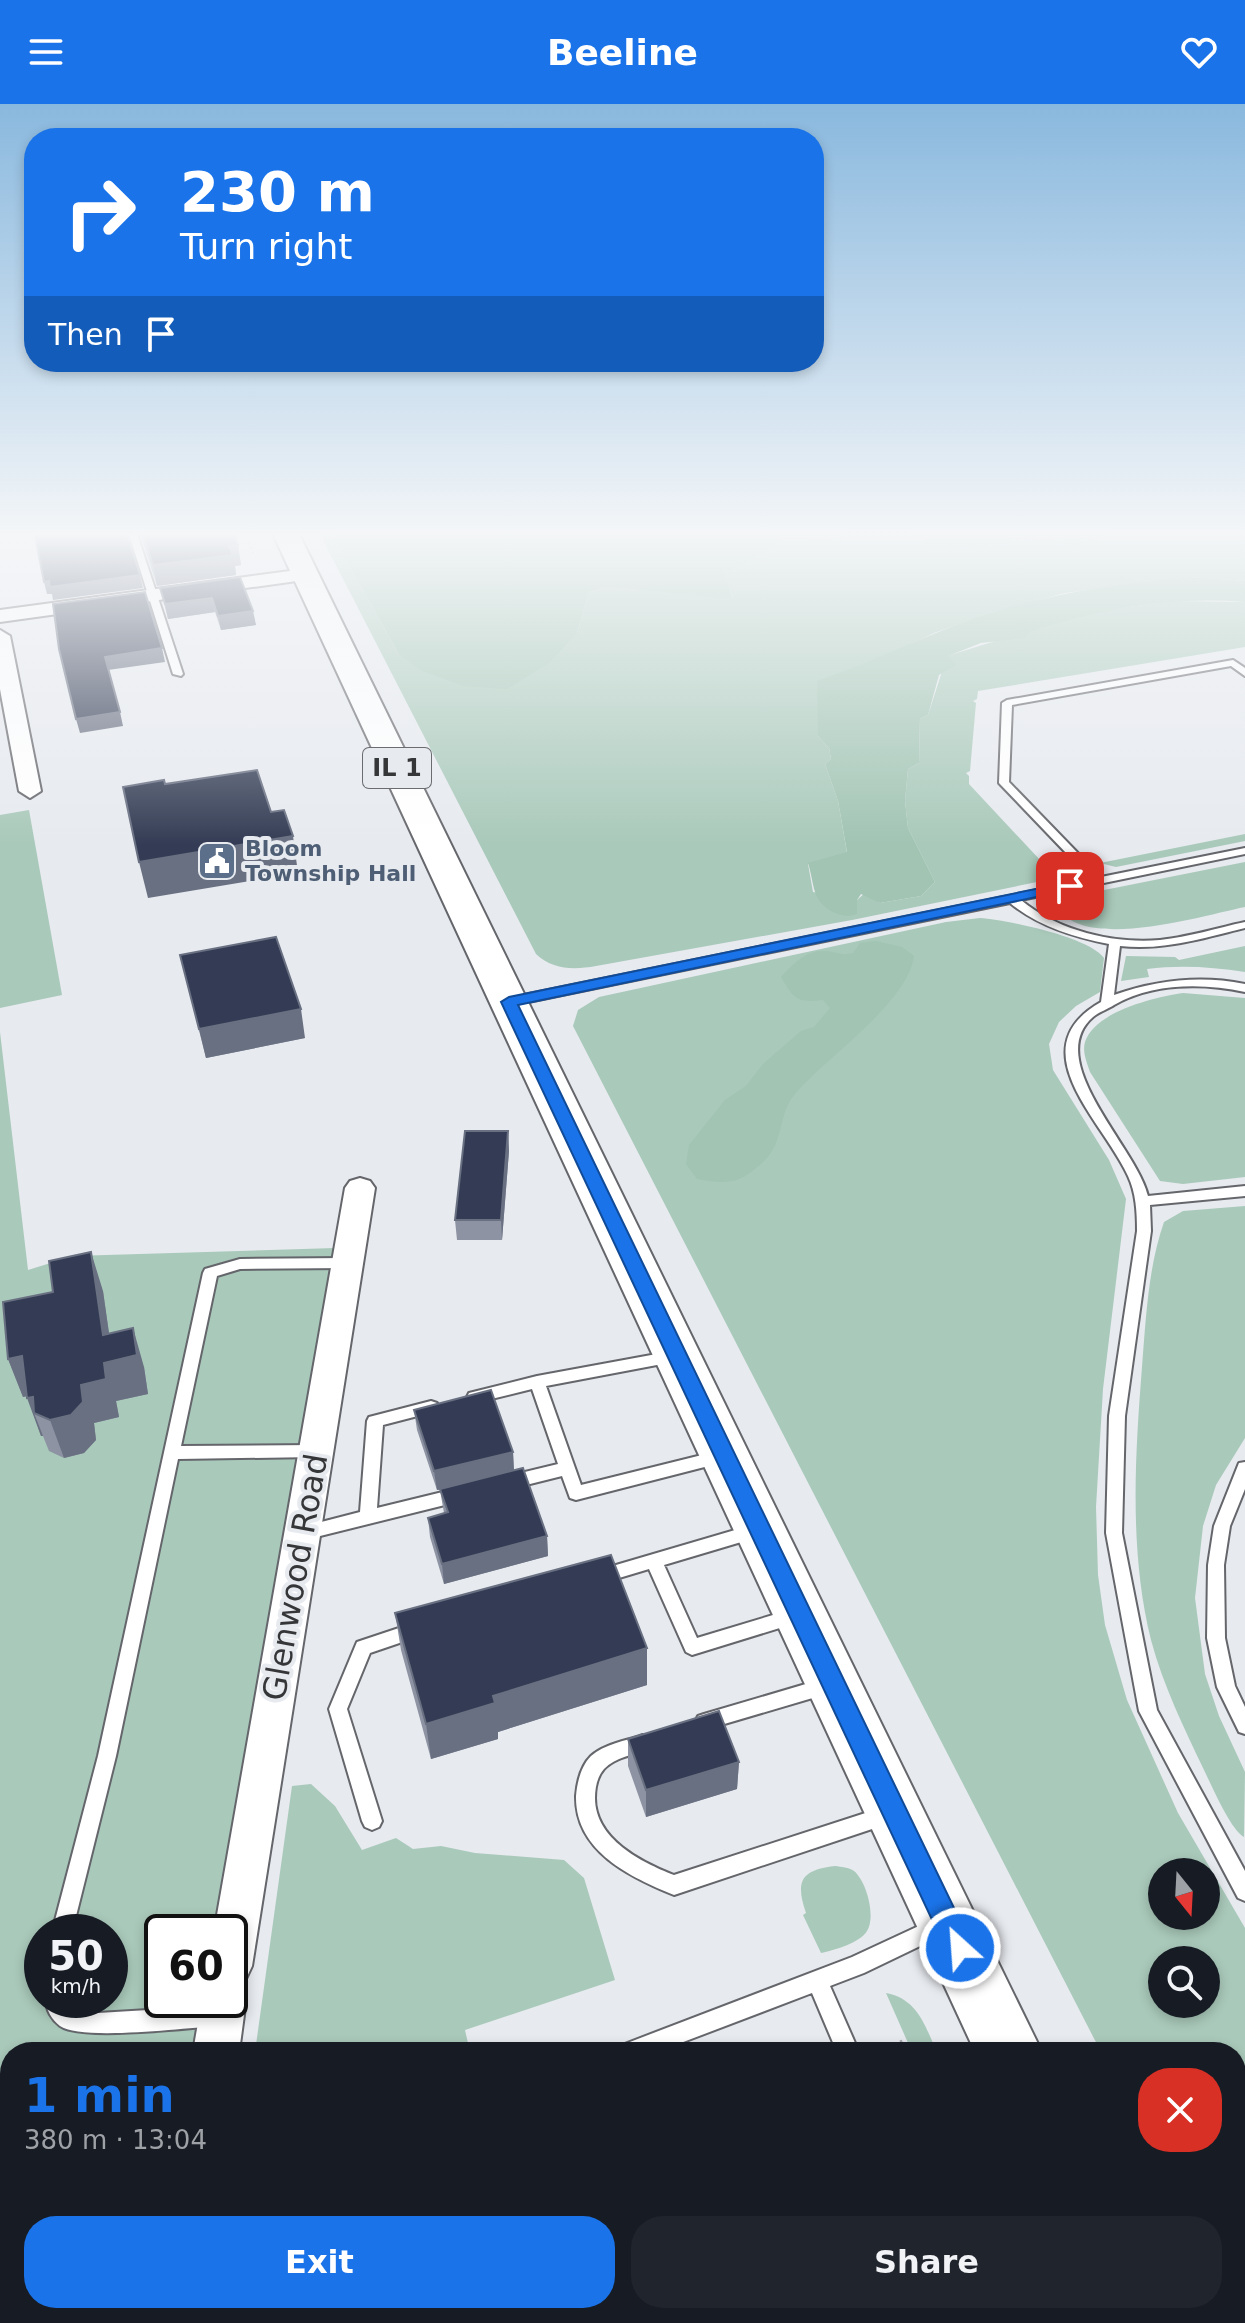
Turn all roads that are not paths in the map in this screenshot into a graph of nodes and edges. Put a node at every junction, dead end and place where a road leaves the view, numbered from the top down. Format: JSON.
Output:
{"nodes":[{"id":1,"x":0,"y":638,"type":"edge"},
{"id":2,"x":166,"y":638,"type":"edge"},
{"id":3,"x":335,"y":638,"type":"edge"},
{"id":4,"x":1245,"y":673,"type":"edge"},
{"id":5,"x":178,"y":674,"type":"dead end"},
{"id":6,"x":30,"y":791,"type":"dead end"},
{"id":7,"x":1245,"y":851,"type":"edge"},
{"id":8,"x":1099,"y":881,"type":"junction"},
{"id":9,"x":1011,"y":898,"type":"junction"},
{"id":10,"x":1245,"y":925,"type":"edge"},
{"id":11,"x":1115,"y":941,"type":"junction"},
{"id":12,"x":1245,"y":988,"type":"edge"},
{"id":13,"x":509,"y":1002,"type":"junction"},
{"id":14,"x":1107,"y":1002,"type":"junction"},
{"id":15,"x":360,"y":1188,"type":"dead end"},
{"id":16,"x":1245,"y":1191,"type":"edge"},
{"id":17,"x":1144,"y":1201,"type":"junction"},
{"id":18,"x":347,"y":1263,"type":"junction"},
{"id":19,"x":677,"y":1356,"type":"junction"},
{"id":20,"x":537,"y":1382,"type":"junction"},
{"id":21,"x":316,"y":1451,"type":"junction"},
{"id":22,"x":172,"y":1453,"type":"junction"},
{"id":23,"x":725,"y":1455,"type":"junction"},
{"id":24,"x":568,"y":1468,"type":"junction"},
{"id":25,"x":1245,"y":1468,"type":"edge"},
{"id":26,"x":368,"y":1516,"type":"junction"},
{"id":27,"x":760,"y":1530,"type":"junction"},
{"id":28,"x":302,"y":1533,"type":"junction"},
{"id":29,"x":654,"y":1561,"type":"junction"},
{"id":30,"x":578,"y":1583,"type":"edge"},
{"id":31,"x":801,"y":1615,"type":"junction"},
{"id":32,"x":424,"y":1628,"type":"edge"},
{"id":33,"x":834,"y":1684,"type":"junction"},
{"id":34,"x":1245,"y":1726,"type":"edge"},
{"id":35,"x":683,"y":1727,"type":"edge"},
{"id":36,"x":656,"y":1738,"type":"edge"},
{"id":37,"x":895,"y":1812,"type":"junction"},
{"id":38,"x":372,"y":1821,"type":"dead end"},
{"id":39,"x":1245,"y":1891,"type":"edge"},
{"id":40,"x":67,"y":1914,"type":"edge"},
{"id":41,"x":239,"y":1914,"type":"edge"},
{"id":42,"x":947,"y":1923,"type":"junction"},
{"id":43,"x":817,"y":1981,"type":"junction"},
{"id":44,"x":67,"y":2018,"type":"edge"},
{"id":45,"x":221,"y":2023,"type":"edge"},
{"id":46,"x":655,"y":2042,"type":"edge"},
{"id":47,"x":844,"y":2042,"type":"edge"},
{"id":48,"x":1004,"y":2042,"type":"edge"}],
"edges":[{"from":1,"to":6,"type":"street"},
{"from":2,"to":5,"type":"lane"},
{"from":3,"to":13,"type":"main road","number":"IL 1"},
{"from":4,"to":8,"type":"lane"},
{"from":7,"to":8,"type":"lane"},
{"from":8,"to":9,"type":"lane"},
{"from":9,"to":11,"type":"lane"},
{"from":9,"to":13,"type":"lane"},
{"from":10,"to":11,"type":"lane"},
{"from":11,"to":14,"type":"lane"},
{"from":12,"to":14,"type":"lane"},
{"from":13,"to":19,"type":"main road","number":"IL 1"},
{"from":14,"to":17,"type":"lane"},
{"from":15,"to":18,"type":"street","name":"Glenwood Road"},
{"from":16,"to":17,"type":"lane"},
{"from":17,"to":39,"type":"lane"},
{"from":18,"to":21,"type":"street","name":"Glenwood Road"},
{"from":18,"to":22,"type":"lane"},
{"from":19,"to":20,"type":"lane"},
{"from":19,"to":23,"type":"main road","number":"IL 1"},
{"from":20,"to":24,"type":"lane"},
{"from":20,"to":26,"type":"lane"},
{"from":21,"to":22,"type":"lane"},
{"from":21,"to":28,"type":"street","name":"Glenwood Road"},
{"from":22,"to":40,"type":"lane"},
{"from":23,"to":24,"type":"lane"},
{"from":23,"to":27,"type":"main road","number":"IL 1"},
{"from":24,"to":26,"type":"lane"},
{"from":25,"to":34,"type":"lane"},
{"from":26,"to":28,"type":"lane"},
{"from":27,"to":29,"type":"lane"},
{"from":27,"to":31,"type":"main road","number":"IL 1"},
{"from":28,"to":41,"type":"street","name":"Glenwood Road"},
{"from":29,"to":30,"type":"lane"},
{"from":29,"to":31,"type":"lane"},
{"from":31,"to":33,"type":"main road","number":"IL 1"},
{"from":32,"to":38,"type":"lane"},
{"from":33,"to":35,"type":"lane"},
{"from":33,"to":37,"type":"main road","number":"IL 1"},
{"from":36,"to":37,"type":"lane"},
{"from":37,"to":42,"type":"main road","number":"IL 1"},
{"from":42,"to":43,"type":"lane"},
{"from":42,"to":48,"type":"main road","number":"IL 1"},
{"from":43,"to":46,"type":"lane"},
{"from":43,"to":47,"type":"lane"},
{"from":44,"to":45,"type":"lane"}]}
